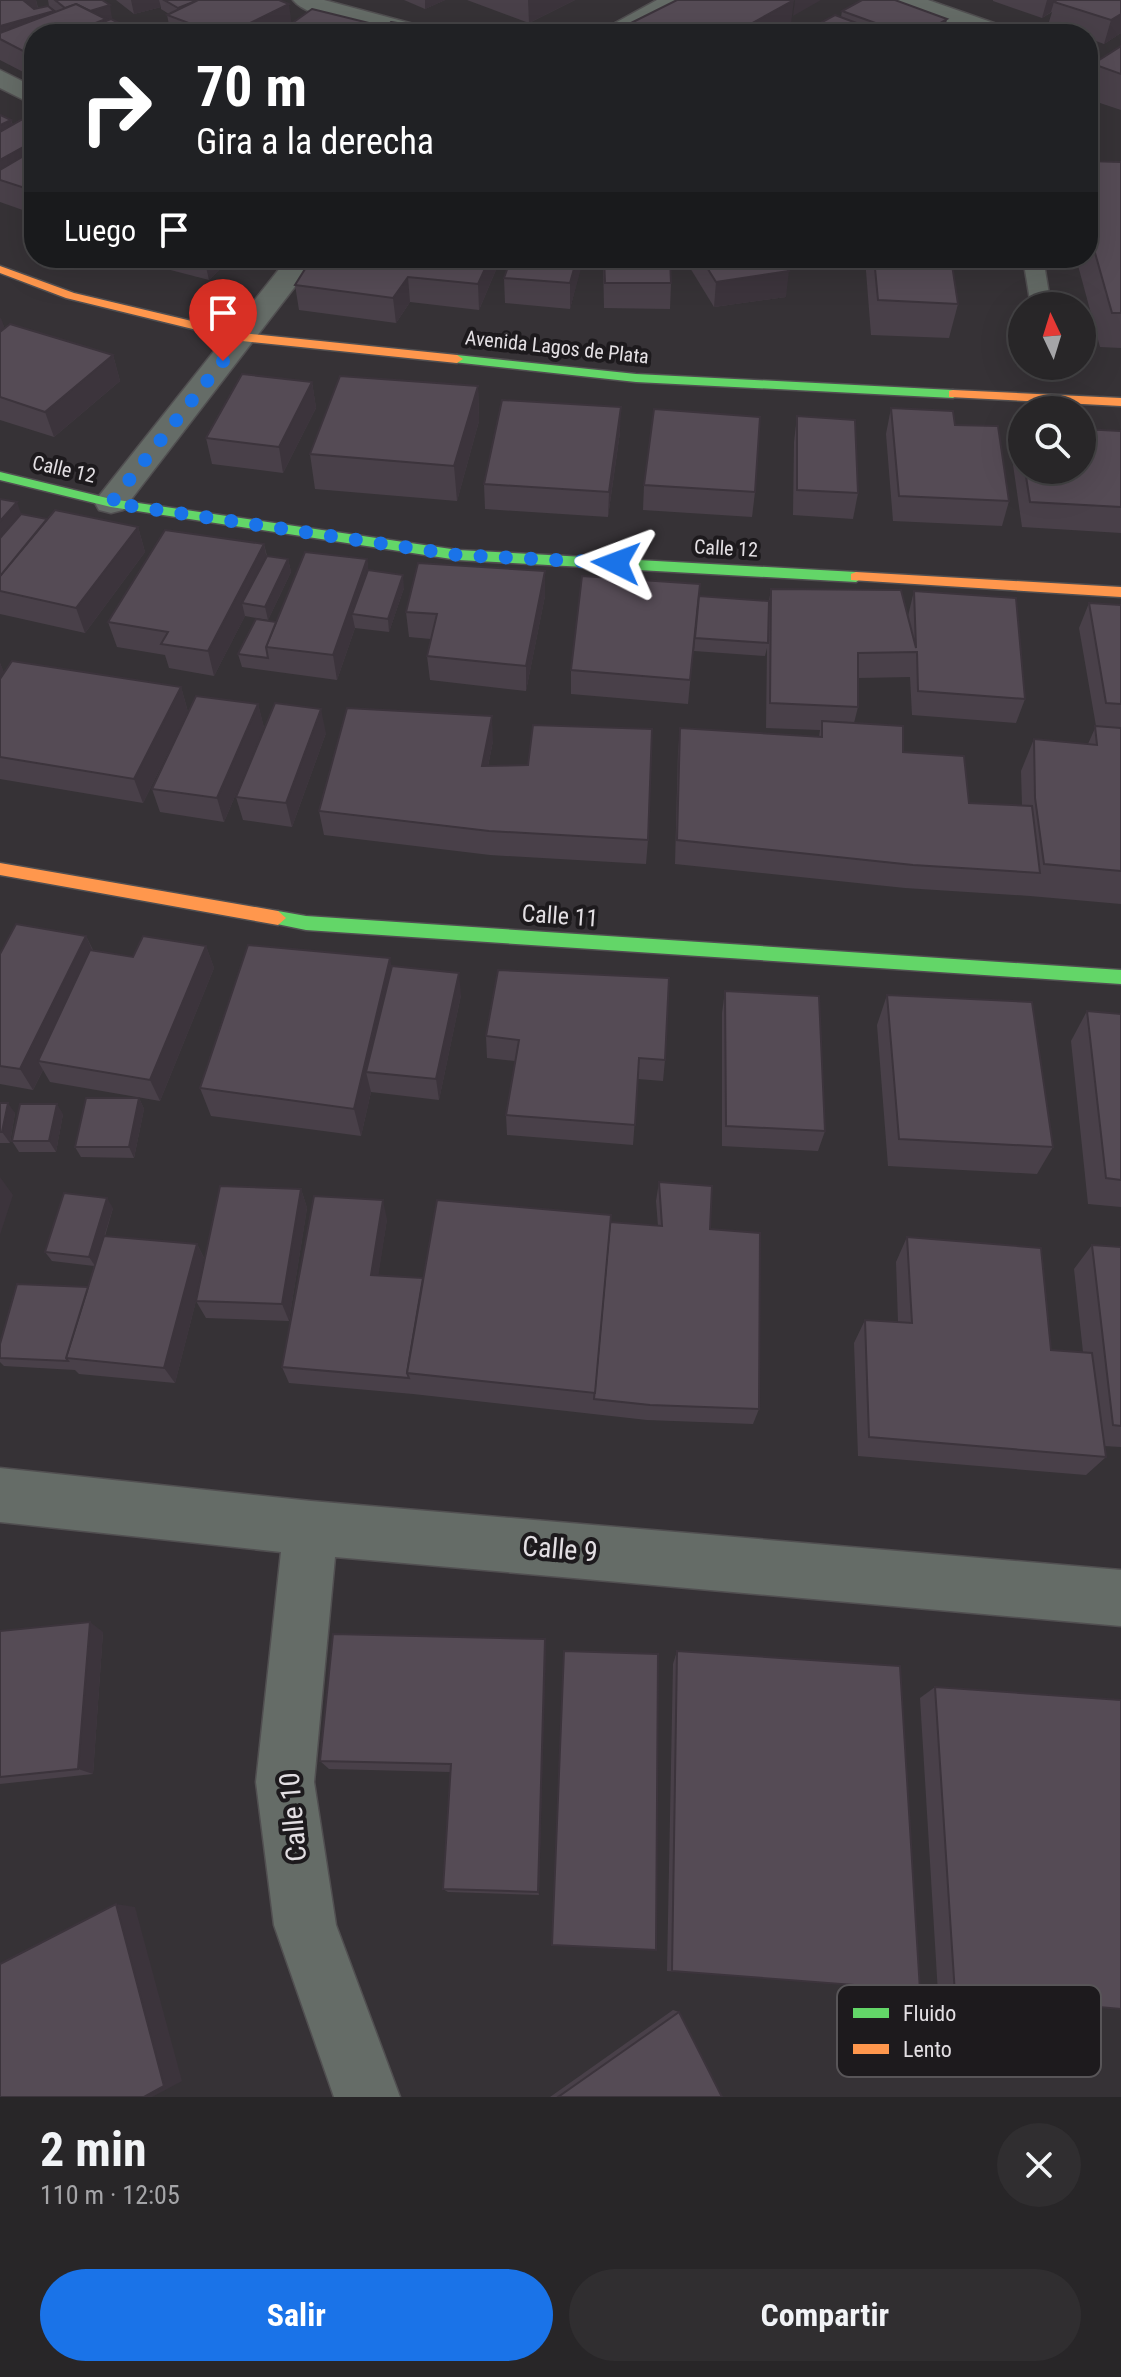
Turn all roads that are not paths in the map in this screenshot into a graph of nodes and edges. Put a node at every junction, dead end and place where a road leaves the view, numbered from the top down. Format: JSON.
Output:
{"nodes":[{"id":1,"x":304,"y":0,"type":"edge"},
{"id":2,"x":675,"y":0,"type":"edge"},
{"id":3,"x":906,"y":0,"type":"edge"},
{"id":4,"x":384,"y":24,"type":"edge"},
{"id":5,"x":627,"y":24,"type":"edge"},
{"id":6,"x":974,"y":24,"type":"edge"},
{"id":7,"x":0,"y":77,"type":"edge"},
{"id":8,"x":24,"y":92,"type":"edge"},
{"id":9,"x":295,"y":268,"type":"edge"},
{"id":10,"x":1035,"y":268,"type":"edge"},
{"id":11,"x":0,"y":269,"type":"edge"},
{"id":12,"x":1039,"y":292,"type":"edge"},
{"id":13,"x":242,"y":337,"type":"junction"},
{"id":14,"x":1121,"y":402,"type":"edge"},
{"id":15,"x":0,"y":476,"type":"edge"},
{"id":16,"x":111,"y":503,"type":"junction"},
{"id":17,"x":1121,"y":592,"type":"edge"},
{"id":18,"x":0,"y":869,"type":"edge"},
{"id":19,"x":1121,"y":977,"type":"edge"},
{"id":20,"x":0,"y":1495,"type":"edge"},
{"id":21,"x":311,"y":1528,"type":"junction"},
{"id":22,"x":1121,"y":1598,"type":"edge"},
{"id":23,"x":367,"y":2097,"type":"edge"}],
"edges":[{"from":1,"to":4,"type":"street"},
{"from":2,"to":5,"type":"street"},
{"from":3,"to":6,"type":"street"},
{"from":7,"to":8,"type":"street"},
{"from":9,"to":13,"type":"street"},
{"from":10,"to":12,"type":"lane"},
{"from":11,"to":13,"type":"street","name":"Avenida Lagos de Plata"},
{"from":13,"to":14,"type":"street","name":"Avenida Lagos de Plata"},
{"from":13,"to":16,"type":"street"},
{"from":15,"to":16,"type":"street","name":"Calle 12"},
{"from":16,"to":17,"type":"street","name":"Calle 12"},
{"from":18,"to":19,"type":"street","name":"Calle 11"},
{"from":20,"to":21,"type":"street","name":"Calle 9"},
{"from":21,"to":22,"type":"street","name":"Calle 9"},
{"from":21,"to":23,"type":"street","name":"Calle 10"}]}
